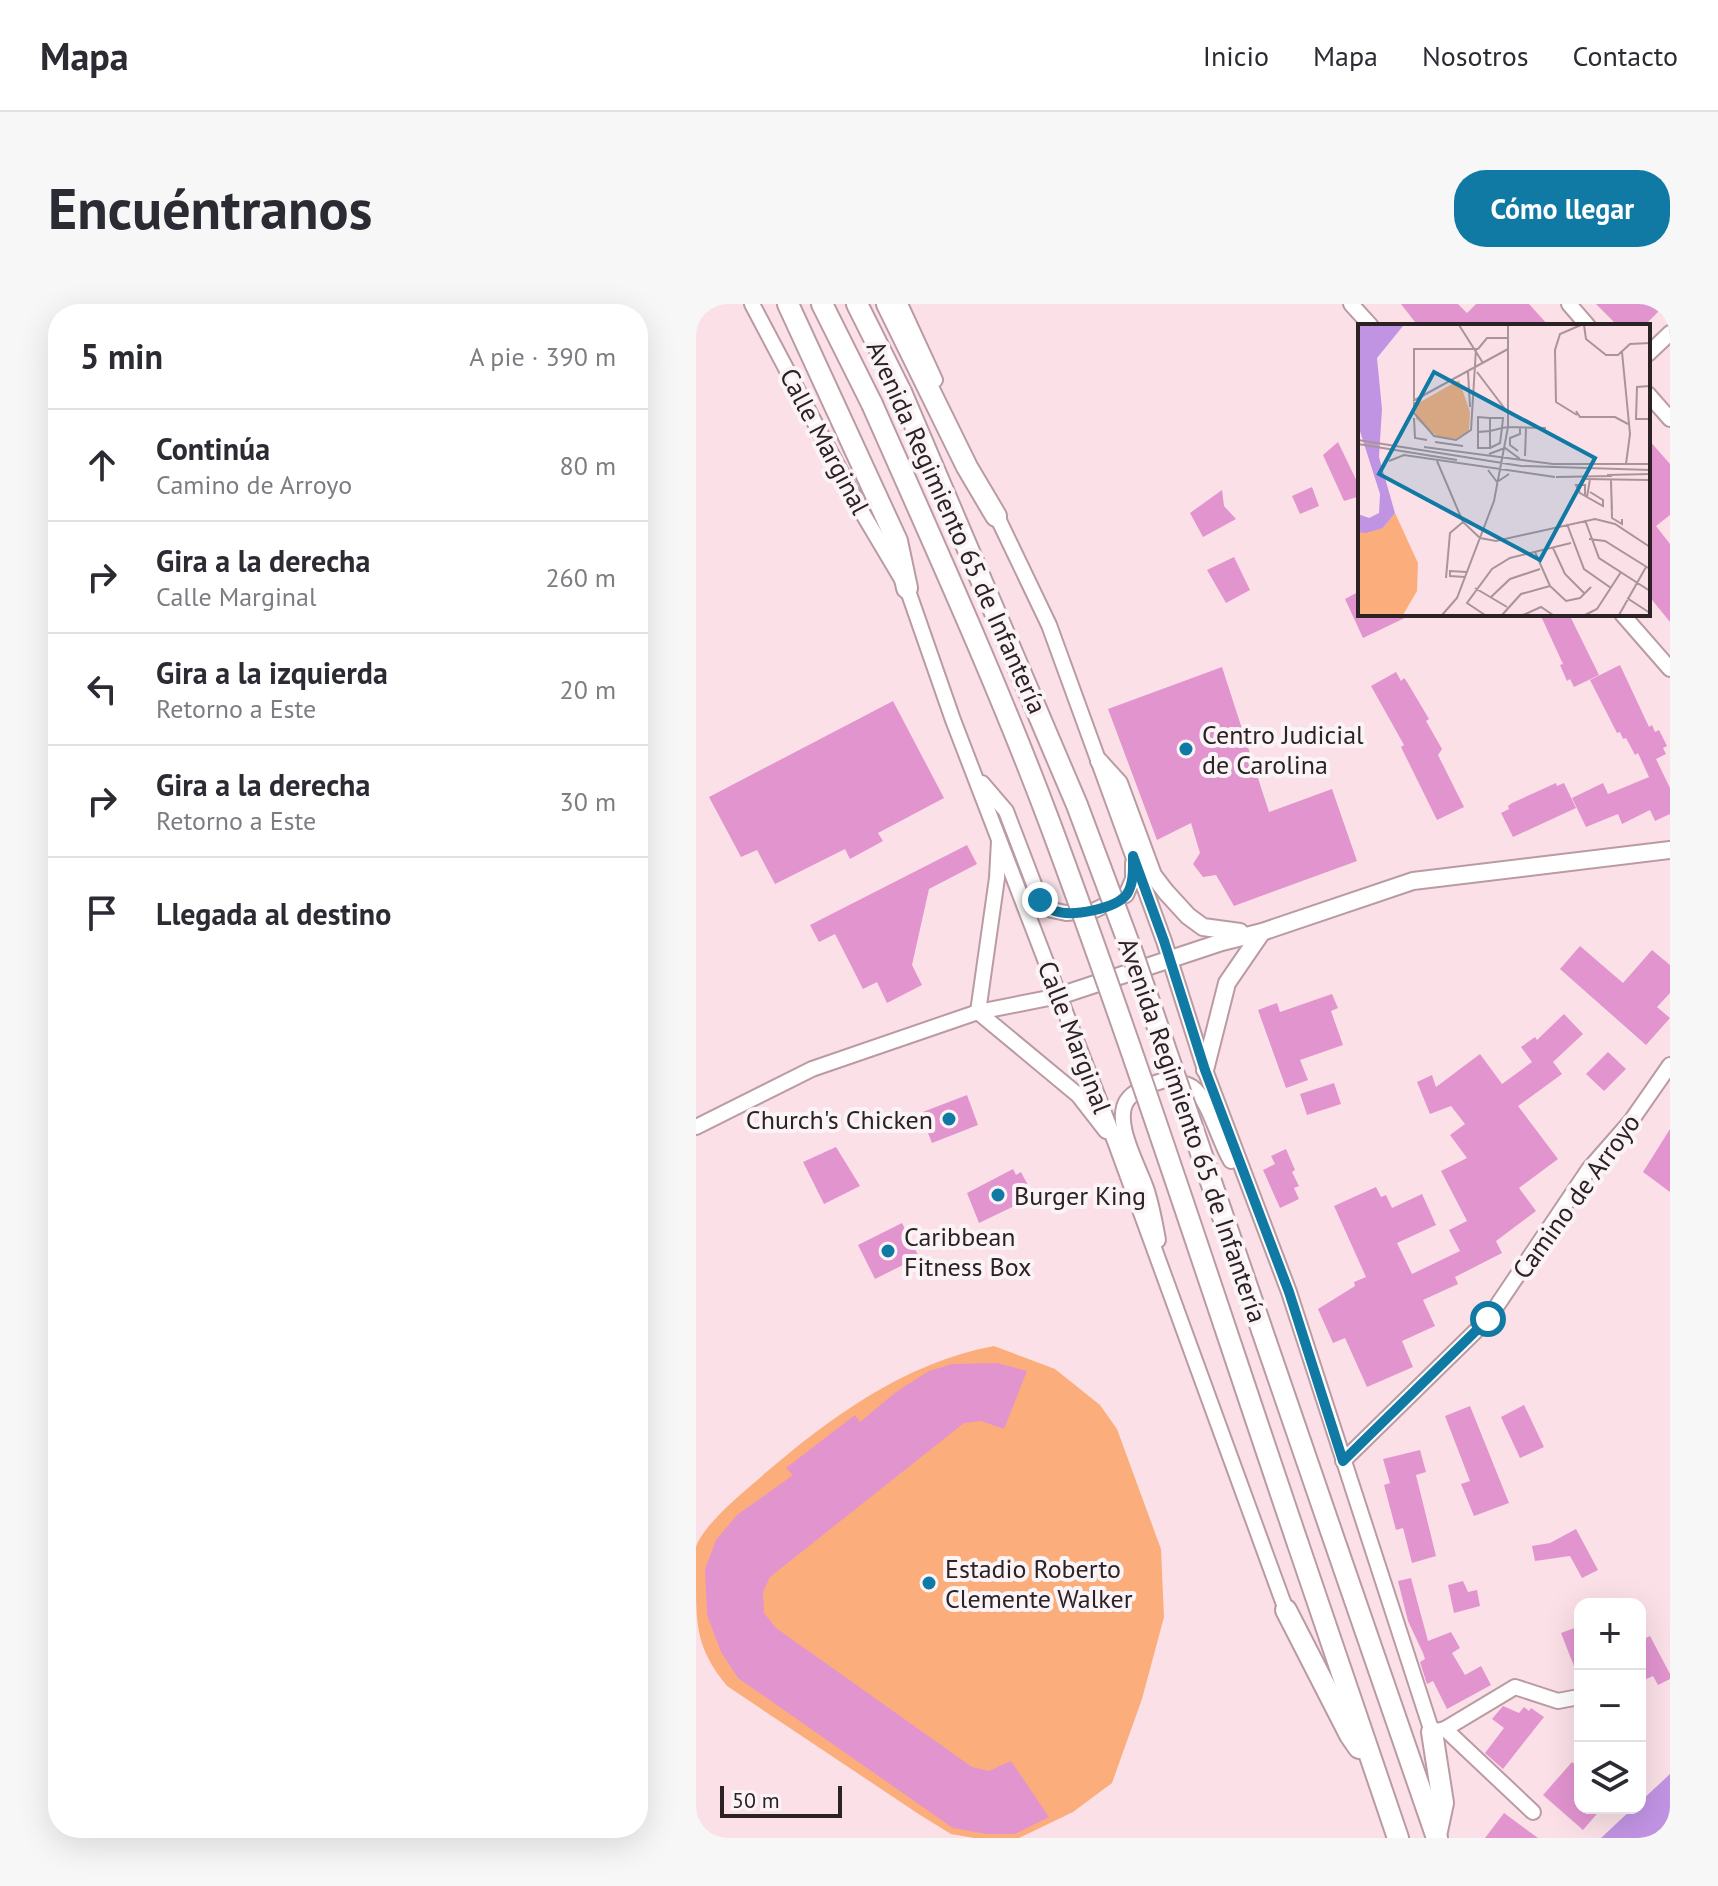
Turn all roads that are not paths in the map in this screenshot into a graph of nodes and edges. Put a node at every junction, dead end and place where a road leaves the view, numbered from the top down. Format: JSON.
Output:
{"nodes":[{"id":1,"x":752,"y":304,"type":"edge"},
{"id":2,"x":788,"y":304,"type":"edge"},
{"id":3,"x":822,"y":304,"type":"edge"},
{"id":4,"x":857,"y":304,"type":"edge"},
{"id":5,"x":887,"y":304,"type":"edge"},
{"id":6,"x":900,"y":304,"type":"edge"},
{"id":7,"x":1351,"y":304,"type":"edge"},
{"id":8,"x":1569,"y":304,"type":"edge"},
{"id":9,"x":1369,"y":324,"type":"edge"},
{"id":10,"x":1586,"y":324,"type":"edge"},
{"id":11,"x":1670,"y":333,"type":"edge"},
{"id":12,"x":1650,"y":352,"type":"edge"},
{"id":13,"x":1650,"y":396,"type":"edge"},
{"id":14,"x":1670,"y":419,"type":"edge"},
{"id":15,"x":996,"y":516,"type":"junction"},
{"id":16,"x":907,"y":588,"type":"junction"},
{"id":17,"x":1624,"y":616,"type":"edge"},
{"id":18,"x":1670,"y":669,"type":"edge"},
{"id":19,"x":1099,"y":761,"type":"junction"},
{"id":20,"x":975,"y":773,"type":"junction"},
{"id":21,"x":999,"y":836,"type":"junction"},
{"id":22,"x":1670,"y":850,"type":"edge"},
{"id":23,"x":1133,"y":856,"type":"junction"},
{"id":24,"x":1262,"y":932,"type":"junction"},
{"id":25,"x":1170,"y":961,"type":"junction"},
{"id":26,"x":1059,"y":996,"type":"junction"},
{"id":27,"x":978,"y":1012,"type":"junction"},
{"id":28,"x":1670,"y":1065,"type":"edge"},
{"id":29,"x":1205,"y":1070,"type":"junction"},
{"id":30,"x":696,"y":1127,"type":"edge"},
{"id":31,"x":1116,"y":1144,"type":"junction"},
{"id":32,"x":1247,"y":1185,"type":"junction"},
{"id":33,"x":1161,"y":1268,"type":"junction"},
{"id":34,"x":1343,"y":1461,"type":"junction"},
{"id":35,"x":1286,"y":1610,"type":"joint"},
{"id":36,"x":1574,"y":1698,"type":"edge"},
{"id":37,"x":1438,"y":1731,"type":"junction"},
{"id":38,"x":1376,"y":1771,"type":"junction"},
{"id":39,"x":1533,"y":1812,"type":"dead end"},
{"id":40,"x":1437,"y":1837,"type":"edge"},
{"id":41,"x":1398,"y":1838,"type":"edge"}],
"edges":[{"from":1,"to":16,"type":"street","name":"Calle Marginal"},
{"from":2,"to":16,"type":"main road"},
{"from":3,"to":38,"type":"main road","name":"Avenida Regimiento 65 de Infantería","bridge":true},
{"from":4,"to":40,"type":"main road","name":"Avenida Regimiento 65 de Infantería","bridge":true},
{"from":5,"to":15,"type":"main road"},
{"from":6,"to":15,"type":"street"},
{"from":7,"to":9,"type":"street"},
{"from":8,"to":10,"type":"street"},
{"from":11,"to":12,"type":"street"},
{"from":13,"to":14,"type":"street"},
{"from":15,"to":19,"type":"street"},
{"from":16,"to":20,"type":"street","name":"Calle Marginal"},
{"from":17,"to":18,"type":"street"},
{"from":19,"to":23,"type":"street"},
{"from":19,"to":24,"type":"street"},
{"from":20,"to":21,"type":"street","name":"Calle Marginal"},
{"from":20,"to":23,"type":"street"},
{"from":21,"to":26,"type":"street","name":"Calle Marginal"},
{"from":21,"to":27,"type":"street"},
{"from":22,"to":24,"type":"street"},
{"from":23,"to":25,"type":"street"},
{"from":24,"to":25,"type":"street"},
{"from":24,"to":29,"type":"street"},
{"from":25,"to":26,"type":"street"},
{"from":25,"to":29,"type":"street"},
{"from":26,"to":27,"type":"street"},
{"from":26,"to":31,"type":"street","name":"Calle Marginal"},
{"from":27,"to":30,"type":"street"},
{"from":27,"to":31,"type":"street"},
{"from":28,"to":34,"type":"street","name":"Camino de Arroyo"},
{"from":29,"to":32,"type":"street"},
{"from":31,"to":33,"type":"street","name":"Calle Marginal"},
{"from":32,"to":33,"type":"street"},
{"from":32,"to":34,"type":"street"},
{"from":33,"to":35,"type":"street","name":"Calle Marginal"},
{"from":34,"to":37,"type":"street"},
{"from":35,"to":38,"type":"main road"},
{"from":36,"to":37,"type":"street"},
{"from":37,"to":39,"type":"street"},
{"from":37,"to":40,"type":"main road"},
{"from":38,"to":41,"type":"main road","name":"Avenida Regimiento 65 de Infantería"}]}
